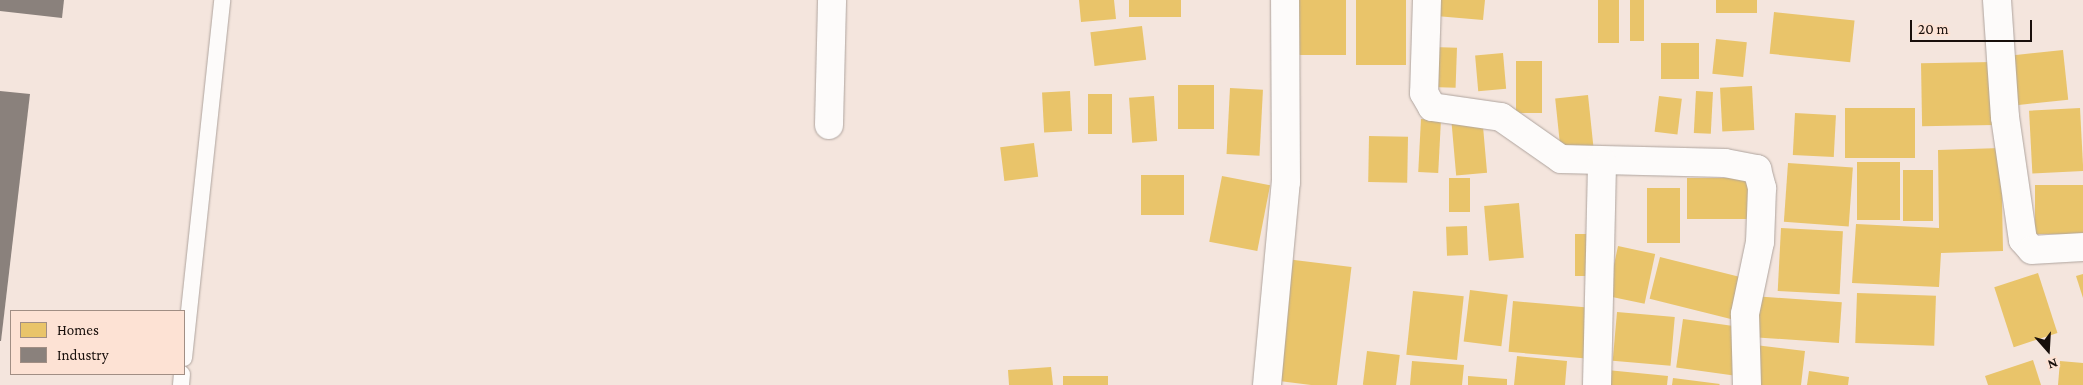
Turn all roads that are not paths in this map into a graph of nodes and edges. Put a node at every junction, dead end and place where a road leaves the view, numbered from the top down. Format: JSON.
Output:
{"nodes":[{"id":1,"x":222,"y":0,"type":"edge"},
{"id":2,"x":832,"y":0,"type":"edge"},
{"id":3,"x":1285,"y":0,"type":"edge"},
{"id":4,"x":1427,"y":0,"type":"edge"},
{"id":5,"x":1997,"y":0,"type":"edge"},
{"id":6,"x":829,"y":125,"type":"dead end"},
{"id":7,"x":1602,"y":162,"type":"junction"},
{"id":8,"x":2083,"y":247,"type":"edge"},
{"id":9,"x":185,"y":349,"type":"edge"},
{"id":10,"x":1267,"y":385,"type":"edge"},
{"id":11,"x":1597,"y":385,"type":"edge"},
{"id":12,"x":1746,"y":385,"type":"edge"}],
"edges":[{"from":1,"to":9,"type":"lane"},
{"from":2,"to":6,"type":"street"},
{"from":3,"to":10,"type":"street"},
{"from":4,"to":7,"type":"street"},
{"from":5,"to":8,"type":"street"},
{"from":7,"to":11,"type":"street"},
{"from":7,"to":12,"type":"street"}]}
